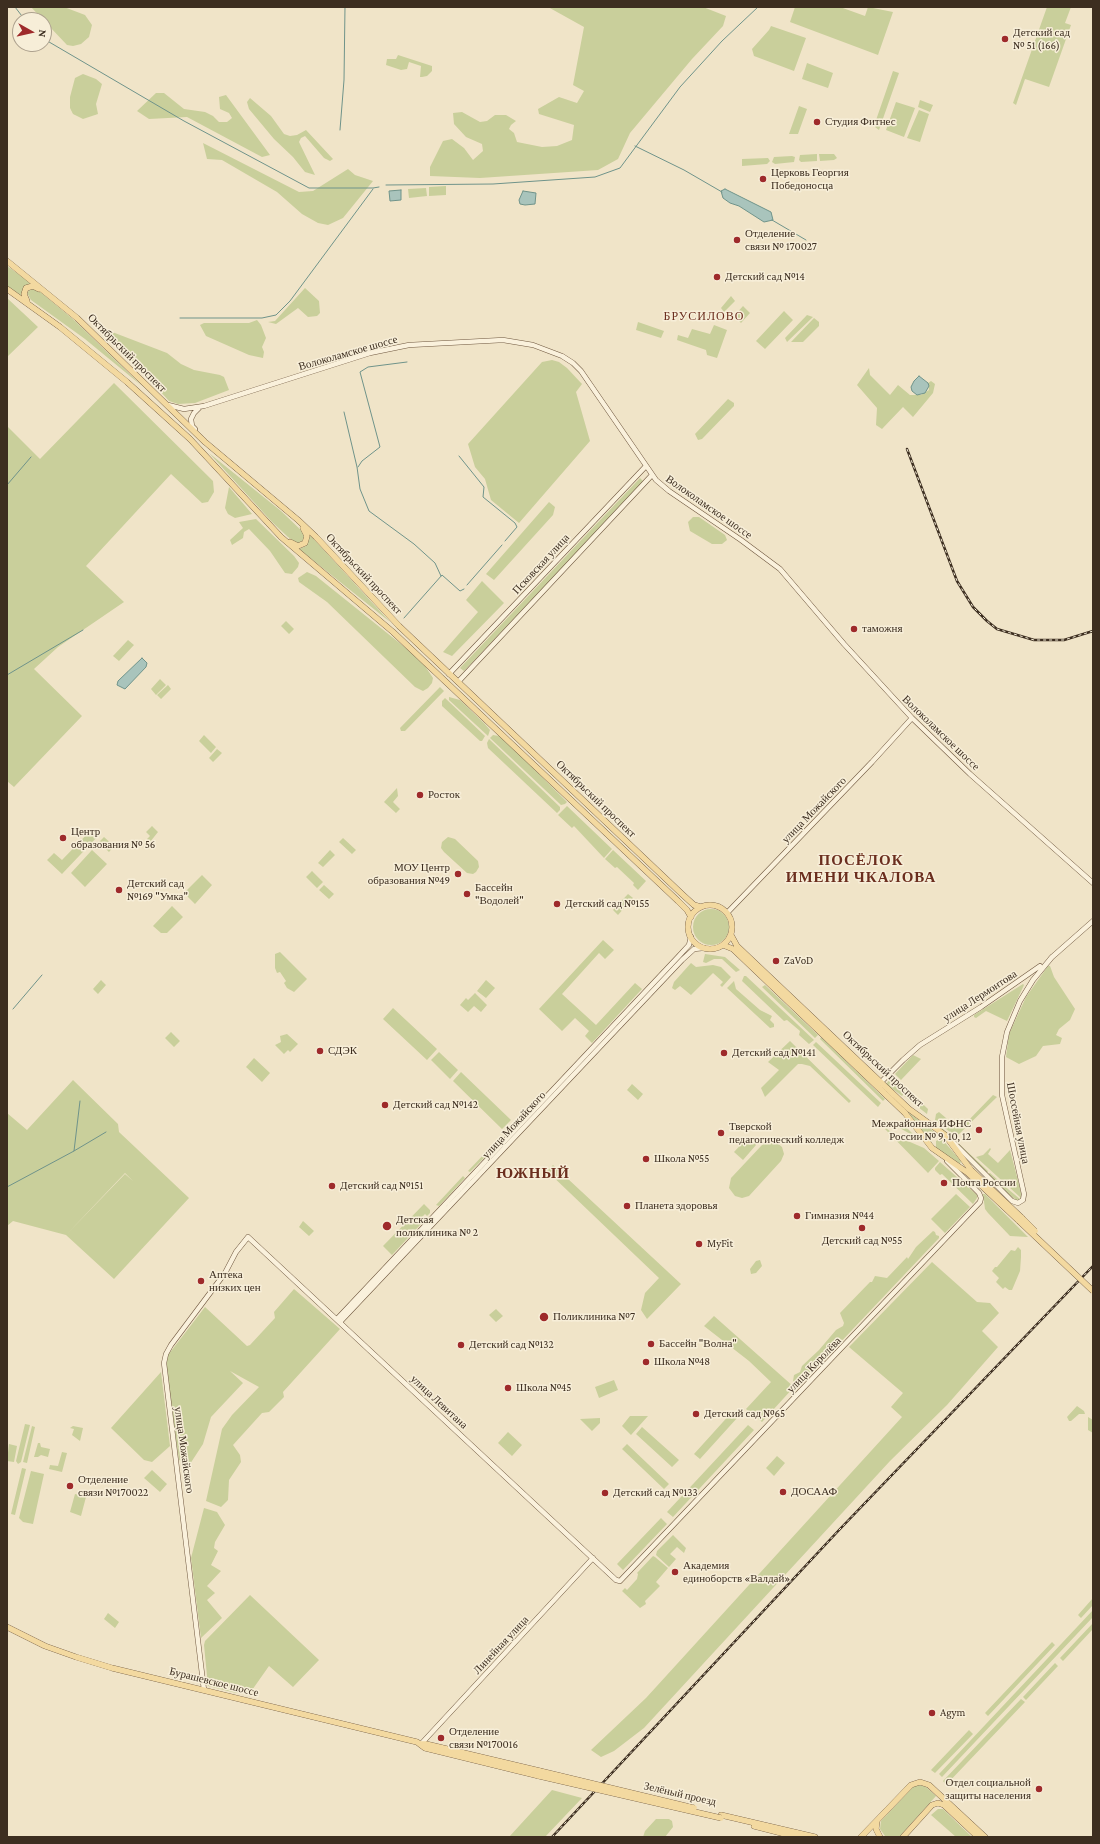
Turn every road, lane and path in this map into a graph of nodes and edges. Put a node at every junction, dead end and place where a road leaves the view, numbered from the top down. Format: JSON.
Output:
{"nodes":[{"id":1,"x":7,"y":261,"type":"edge"},
{"id":2,"x":7,"y":289,"type":"edge"},
{"id":3,"x":53,"y":297,"type":"junction"},
{"id":4,"x":36,"y":310,"type":"junction"},
{"id":5,"x":153,"y":393,"type":"junction"},
{"id":6,"x":204,"y":406,"type":"junction"},
{"id":7,"x":205,"y":442,"type":"junction"},
{"id":8,"x":646,"y":466,"type":"junction"},
{"id":9,"x":652,"y":475,"type":"junction"},
{"id":10,"x":291,"y":513,"type":"junction"},
{"id":11,"x":281,"y":537,"type":"junction"},
{"id":12,"x":449,"y":674,"type":"junction"},
{"id":13,"x":458,"y":682,"type":"junction"},
{"id":14,"x":912,"y":718,"type":"junction"},
{"id":15,"x":1093,"y":883,"type":"edge"},
{"id":16,"x":701,"y":907,"type":"junction"},
{"id":17,"x":727,"y":912,"type":"junction"},
{"id":18,"x":691,"y":917,"type":"junction"},
{"id":19,"x":1093,"y":921,"type":"edge"},
{"id":20,"x":731,"y":935,"type":"junction"},
{"id":21,"x":690,"y":937,"type":"junction"},
{"id":22,"x":723,"y":945,"type":"junction"},
{"id":23,"x":704,"y":948,"type":"junction"},
{"id":24,"x":1052,"y":957,"type":"junction"},
{"id":25,"x":879,"y":1084,"type":"junction"},
{"id":26,"x":945,"y":1135,"type":"junction"},
{"id":27,"x":958,"y":1170,"type":"junction"},
{"id":28,"x":1020,"y":1220,"type":"junction"},
{"id":29,"x":248,"y":1237,"type":"joint"},
{"id":30,"x":1093,"y":1286,"type":"edge"},
{"id":31,"x":1093,"y":1291,"type":"edge"},
{"id":32,"x":355,"y":1300,"type":"junction"},
{"id":33,"x":330,"y":1313,"type":"junction"},
{"id":34,"x":338,"y":1321,"type":"junction"},
{"id":35,"x":594,"y":1558,"type":"junction"},
{"id":36,"x":618,"y":1581,"type":"joint"},
{"id":37,"x":7,"y":1627,"type":"edge"},
{"id":38,"x":204,"y":1690,"type":"junction"},
{"id":39,"x":421,"y":1744,"type":"junction"},
{"id":40,"x":540,"y":1774,"type":"joint"},
{"id":41,"x":721,"y":1816,"type":"junction"},
{"id":42,"x":877,"y":1821,"type":"junction"},
{"id":43,"x":862,"y":1836,"type":"edge"},
{"id":44,"x":797,"y":1837,"type":"edge"},
{"id":45,"x":815,"y":1837,"type":"edge"},
{"id":46,"x":880,"y":1837,"type":"edge"},
{"id":47,"x":903,"y":1837,"type":"edge"},
{"id":48,"x":978,"y":1837,"type":"edge"},
{"id":49,"x":985,"y":1837,"type":"edge"}],
"edges":[{"from":1,"to":3,"type":"main road","name":"Октябрьский проспект"},
{"from":2,"to":4,"type":"main road","name":"Октябрьский проспект"},
{"from":3,"to":4,"type":"main road"},
{"from":3,"to":5,"type":"main road","name":"Октябрьский проспект"},
{"from":4,"to":11,"type":"main road","name":"Октябрьский проспект"},
{"from":5,"to":6,"type":"main road","name":"Волоколамское шоссе"},
{"from":5,"to":7,"type":"main road","name":"Октябрьский проспект"},
{"from":6,"to":7,"type":"main road"},
{"from":6,"to":8,"type":"main road","name":"Волоколамское шоссе"},
{"from":7,"to":10,"type":"main road","name":"Октябрьский проспект"},
{"from":8,"to":9,"type":"main road","name":"Волоколамское шоссе"},
{"from":8,"to":12,"type":"main road","name":"Псковская улица"},
{"from":9,"to":13,"type":"main road","name":"Псковская улица"},
{"from":9,"to":14,"type":"main road","name":"Волоколамское шоссе"},
{"from":10,"to":11,"type":"main road"},
{"from":10,"to":12,"type":"main road","name":"Октябрьский проспект"},
{"from":11,"to":18,"type":"main road","name":"Октябрьский проспект"},
{"from":12,"to":13,"type":"main road","name":"Октябрьский проспект"},
{"from":13,"to":16,"type":"main road","name":"Октябрьский проспект"},
{"from":14,"to":15,"type":"main road","name":"Волоколамское шоссе"},
{"from":14,"to":17,"type":"main road","name":"улица Можайского"},
{"from":16,"to":17,"type":"main road"},
{"from":16,"to":18,"type":"main road"},
{"from":17,"to":20,"type":"main road"},
{"from":18,"to":21,"type":"main road"},
{"from":19,"to":24,"type":"main road","name":"улица Лермонтова"},
{"from":20,"to":22,"type":"main road"},
{"from":20,"to":25,"type":"main road","name":"Октябрьский проспект"},
{"from":21,"to":23,"type":"main road"},
{"from":21,"to":32,"type":"main road","name":"улица Можайского"},
{"from":22,"to":23,"type":"main road"},
{"from":22,"to":25,"type":"main road","name":"Октябрьский проспект"},
{"from":23,"to":34,"type":"main road","name":"улица Можайского"},
{"from":24,"to":25,"type":"main road","name":"улица Лермонтова"},
{"from":24,"to":26,"type":"main road","name":"Шоссейная улица"},
{"from":25,"to":26,"type":"main road","name":"Октябрьский проспект"},
{"from":25,"to":27,"type":"main road","name":"Октябрьский проспект"},
{"from":26,"to":28,"type":"main road","name":"Октябрьский проспект"},
{"from":27,"to":28,"type":"main road","name":"Октябрьский проспект"},
{"from":27,"to":36,"type":"main road","name":"улица Королёва"},
{"from":28,"to":30,"type":"main road","bridge":true},
{"from":28,"to":31,"type":"main road","bridge":true},
{"from":29,"to":33,"type":"main road","name":"улица Левитана"},
{"from":29,"to":38,"type":"main road","name":"улица Можайского"},
{"from":32,"to":33,"type":"main road","name":"улица Можайского"},
{"from":32,"to":34,"type":"main road","name":"улица Можайского"},
{"from":33,"to":34,"type":"main road","name":"улица Левитана"},
{"from":34,"to":35,"type":"main road","name":"улица Левитана"},
{"from":35,"to":36,"type":"main road","name":"улица Левитана"},
{"from":35,"to":39,"type":"main road","name":"Линейная улица"},
{"from":37,"to":38,"type":"main road","name":"Бурашевское шоссе"},
{"from":38,"to":39,"type":"main road","name":"Бурашевское шоссе"},
{"from":39,"to":40,"type":"main road","name":"Бурашевское шоссе"},
{"from":40,"to":41,"type":"main road","name":"Зелёный проезд","bridge":true},
{"from":41,"to":44,"type":"main road","name":"Зелёный проезд"},
{"from":41,"to":45,"type":"main road","name":"Зелёный проезд"},
{"from":42,"to":43,"type":"main road"},
{"from":42,"to":46,"type":"main road"},
{"from":42,"to":49,"type":"main road"},
{"from":47,"to":48,"type":"main road"}]}
